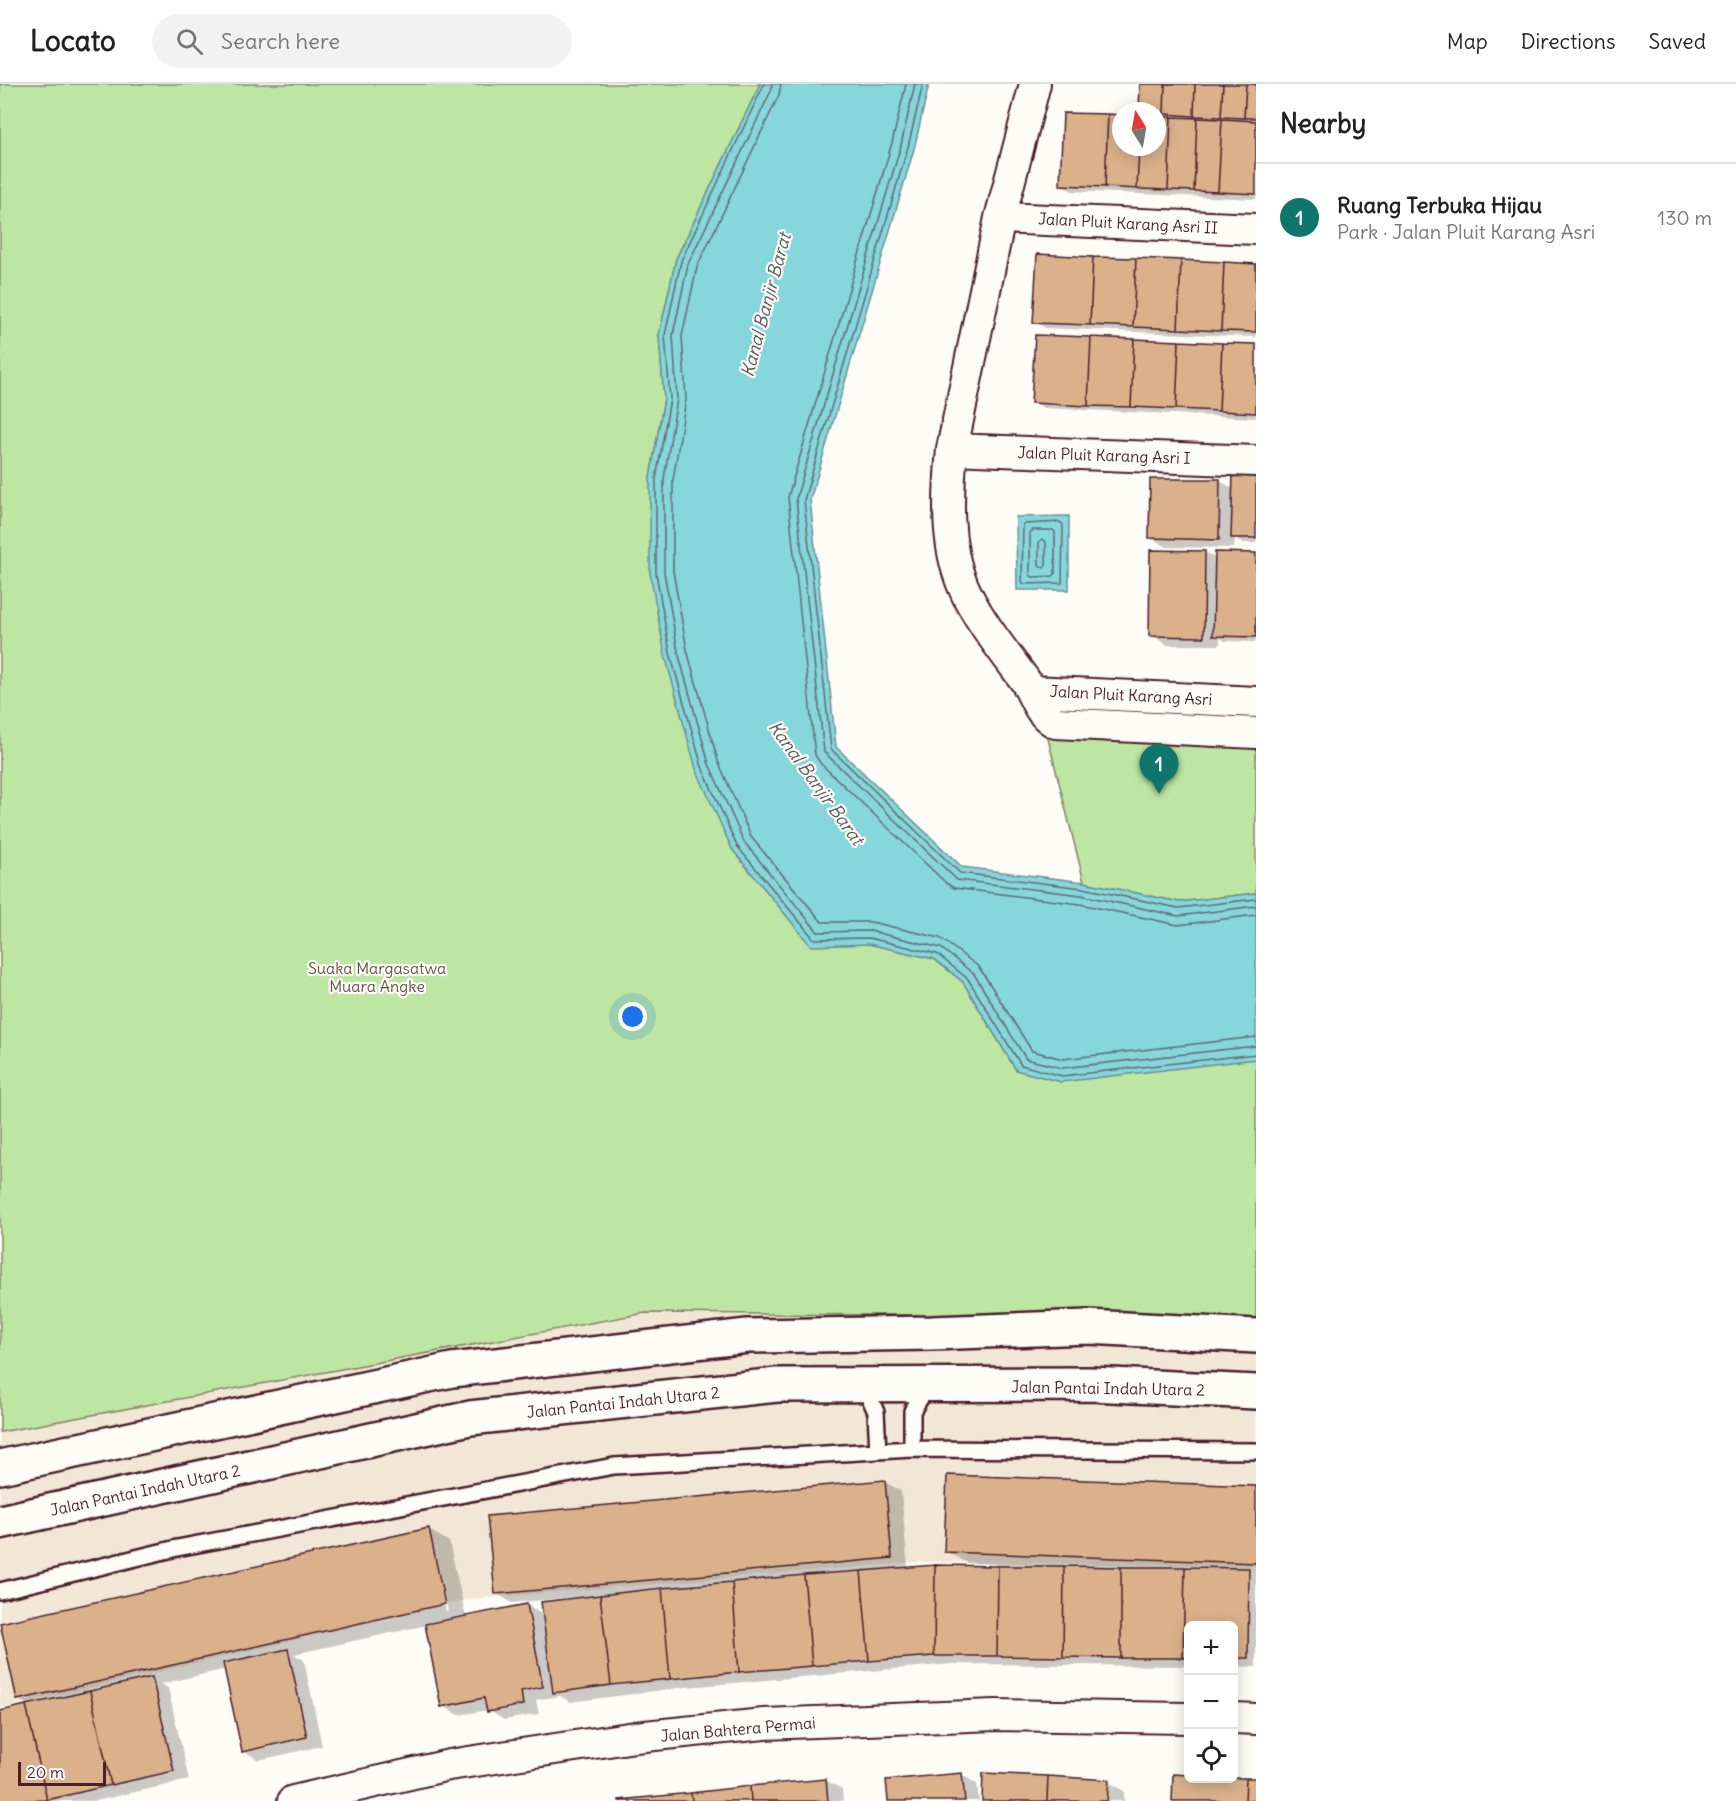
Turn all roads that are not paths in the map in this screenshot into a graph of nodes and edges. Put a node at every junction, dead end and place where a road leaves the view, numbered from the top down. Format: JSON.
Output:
{"nodes":[{"id":1,"x":1035,"y":84,"type":"edge"},
{"id":2,"x":1000,"y":218,"type":"junction"},
{"id":3,"x":1256,"y":229,"type":"edge"},
{"id":4,"x":952,"y":449,"type":"junction"},
{"id":5,"x":1256,"y":460,"type":"edge"},
{"id":6,"x":1032,"y":691,"type":"junction"},
{"id":7,"x":1128,"y":695,"type":"junction"},
{"id":8,"x":1256,"y":702,"type":"edge"},
{"id":9,"x":1127,"y":726,"type":"junction"},
{"id":10,"x":1256,"y":733,"type":"edge"},
{"id":11,"x":1256,"y":1336,"type":"edge"},
{"id":12,"x":864,"y":1385,"type":"junction"},
{"id":13,"x":928,"y":1386,"type":"junction"},
{"id":14,"x":1256,"y":1392,"type":"edge"},
{"id":15,"x":912,"y":1449,"type":"junction"},
{"id":16,"x":878,"y":1451,"type":"junction"},
{"id":17,"x":1256,"y":1451,"type":"edge"},
{"id":18,"x":0,"y":1467,"type":"edge"},
{"id":19,"x":0,"y":1522,"type":"edge"},
{"id":20,"x":0,"y":1591,"type":"edge"},
{"id":21,"x":1184,"y":1718,"type":"edge"},
{"id":22,"x":1238,"y":1719,"type":"edge"},
{"id":23,"x":1256,"y":1719,"type":"edge"},
{"id":24,"x":293,"y":1801,"type":"edge"}],
"edges":[{"from":1,"to":2,"type":"street"},
{"from":2,"to":3,"type":"street","name":"Jalan Pluit Karang Asri II"},
{"from":2,"to":4,"type":"street"},
{"from":4,"to":5,"type":"street","name":"Jalan Pluit Karang Asri I"},
{"from":4,"to":6,"type":"street"},
{"from":6,"to":7,"type":"street","name":"Jalan Pluit Karang Asri"},
{"from":6,"to":9,"type":"street","name":"Jalan Pluit Karang Asri"},
{"from":7,"to":8,"type":"street","name":"Jalan Pluit Karang Asri"},
{"from":7,"to":9,"type":"street"},
{"from":9,"to":10,"type":"street","name":"Jalan Pluit Karang Asri"},
{"from":11,"to":18,"type":"street"},
{"from":12,"to":13,"type":"street","name":"Jalan Pantai Indah Utara 2"},
{"from":12,"to":16,"type":"lane"},
{"from":12,"to":19,"type":"street","name":"Jalan Pantai Indah Utara 2"},
{"from":13,"to":14,"type":"street","name":"Jalan Pantai Indah Utara 2"},
{"from":13,"to":15,"type":"lane"},
{"from":15,"to":16,"type":"lane"},
{"from":15,"to":17,"type":"lane"},
{"from":16,"to":20,"type":"lane"},
{"from":21,"to":24,"type":"street","name":"Jalan Bahtera Permai"},
{"from":22,"to":23,"type":"street"}]}
